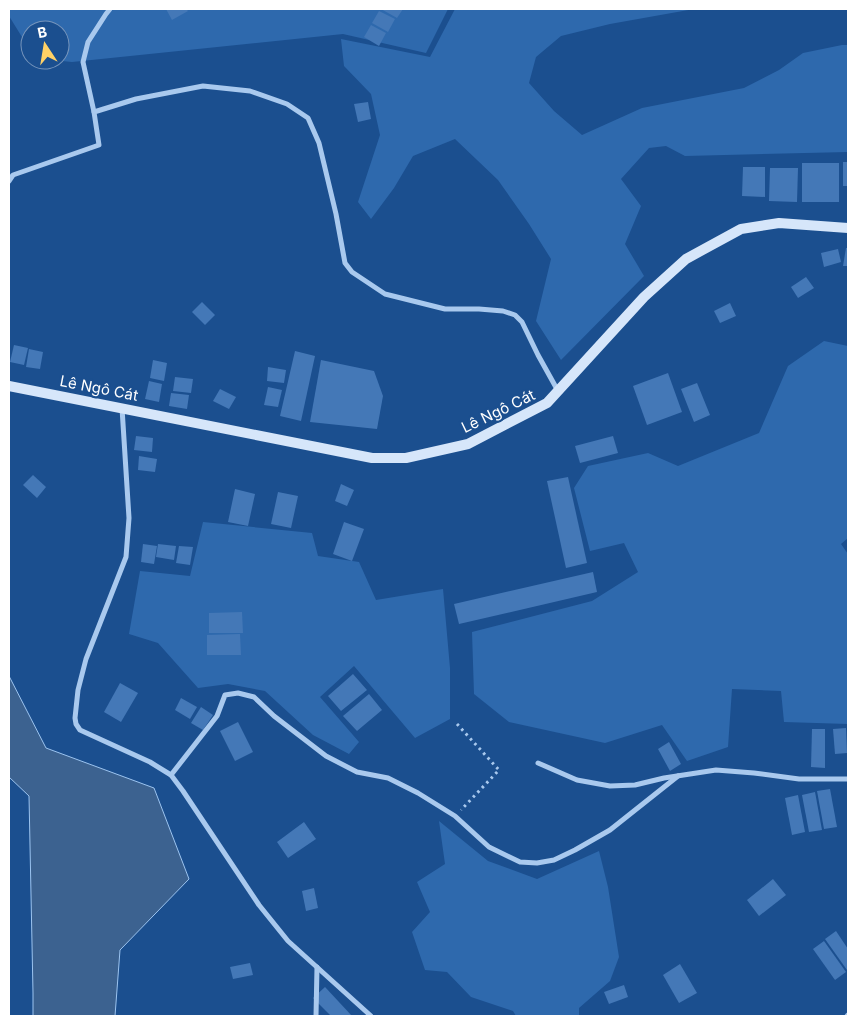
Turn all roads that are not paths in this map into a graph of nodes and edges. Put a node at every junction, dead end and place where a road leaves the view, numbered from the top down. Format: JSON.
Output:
{"nodes":[{"id":1,"x":110,"y":9,"type":"edge"},
{"id":2,"x":94,"y":112,"type":"junction"},
{"id":3,"x":9,"y":180,"type":"edge"},
{"id":4,"x":848,"y":228,"type":"edge"},
{"id":5,"x":9,"y":386,"type":"edge"},
{"id":6,"x":558,"y":391,"type":"junction"},
{"id":7,"x":122,"y":408,"type":"junction"},
{"id":8,"x":538,"y":763,"type":"dead end"},
{"id":9,"x":171,"y":775,"type":"junction"},
{"id":10,"x":678,"y":776,"type":"junction"},
{"id":11,"x":848,"y":779,"type":"edge"},
{"id":12,"x":317,"y":966,"type":"junction"},
{"id":13,"x":316,"y":1016,"type":"edge"},
{"id":14,"x":370,"y":1016,"type":"edge"}],
"edges":[{"from":1,"to":2,"type":"street"},
{"from":2,"to":3,"type":"street"},
{"from":2,"to":6,"type":"street"},
{"from":4,"to":6,"type":"street","name":"Lê Ngô Cát"},
{"from":5,"to":7,"type":"street","name":"Lê Ngô Cát"},
{"from":6,"to":7,"type":"street","name":"Lê Ngô Cát"},
{"from":7,"to":9,"type":"street"},
{"from":8,"to":10,"type":"street"},
{"from":9,"to":10,"type":"street"},
{"from":9,"to":12,"type":"street"},
{"from":10,"to":11,"type":"street"},
{"from":12,"to":13,"type":"street"},
{"from":12,"to":14,"type":"street"}]}
